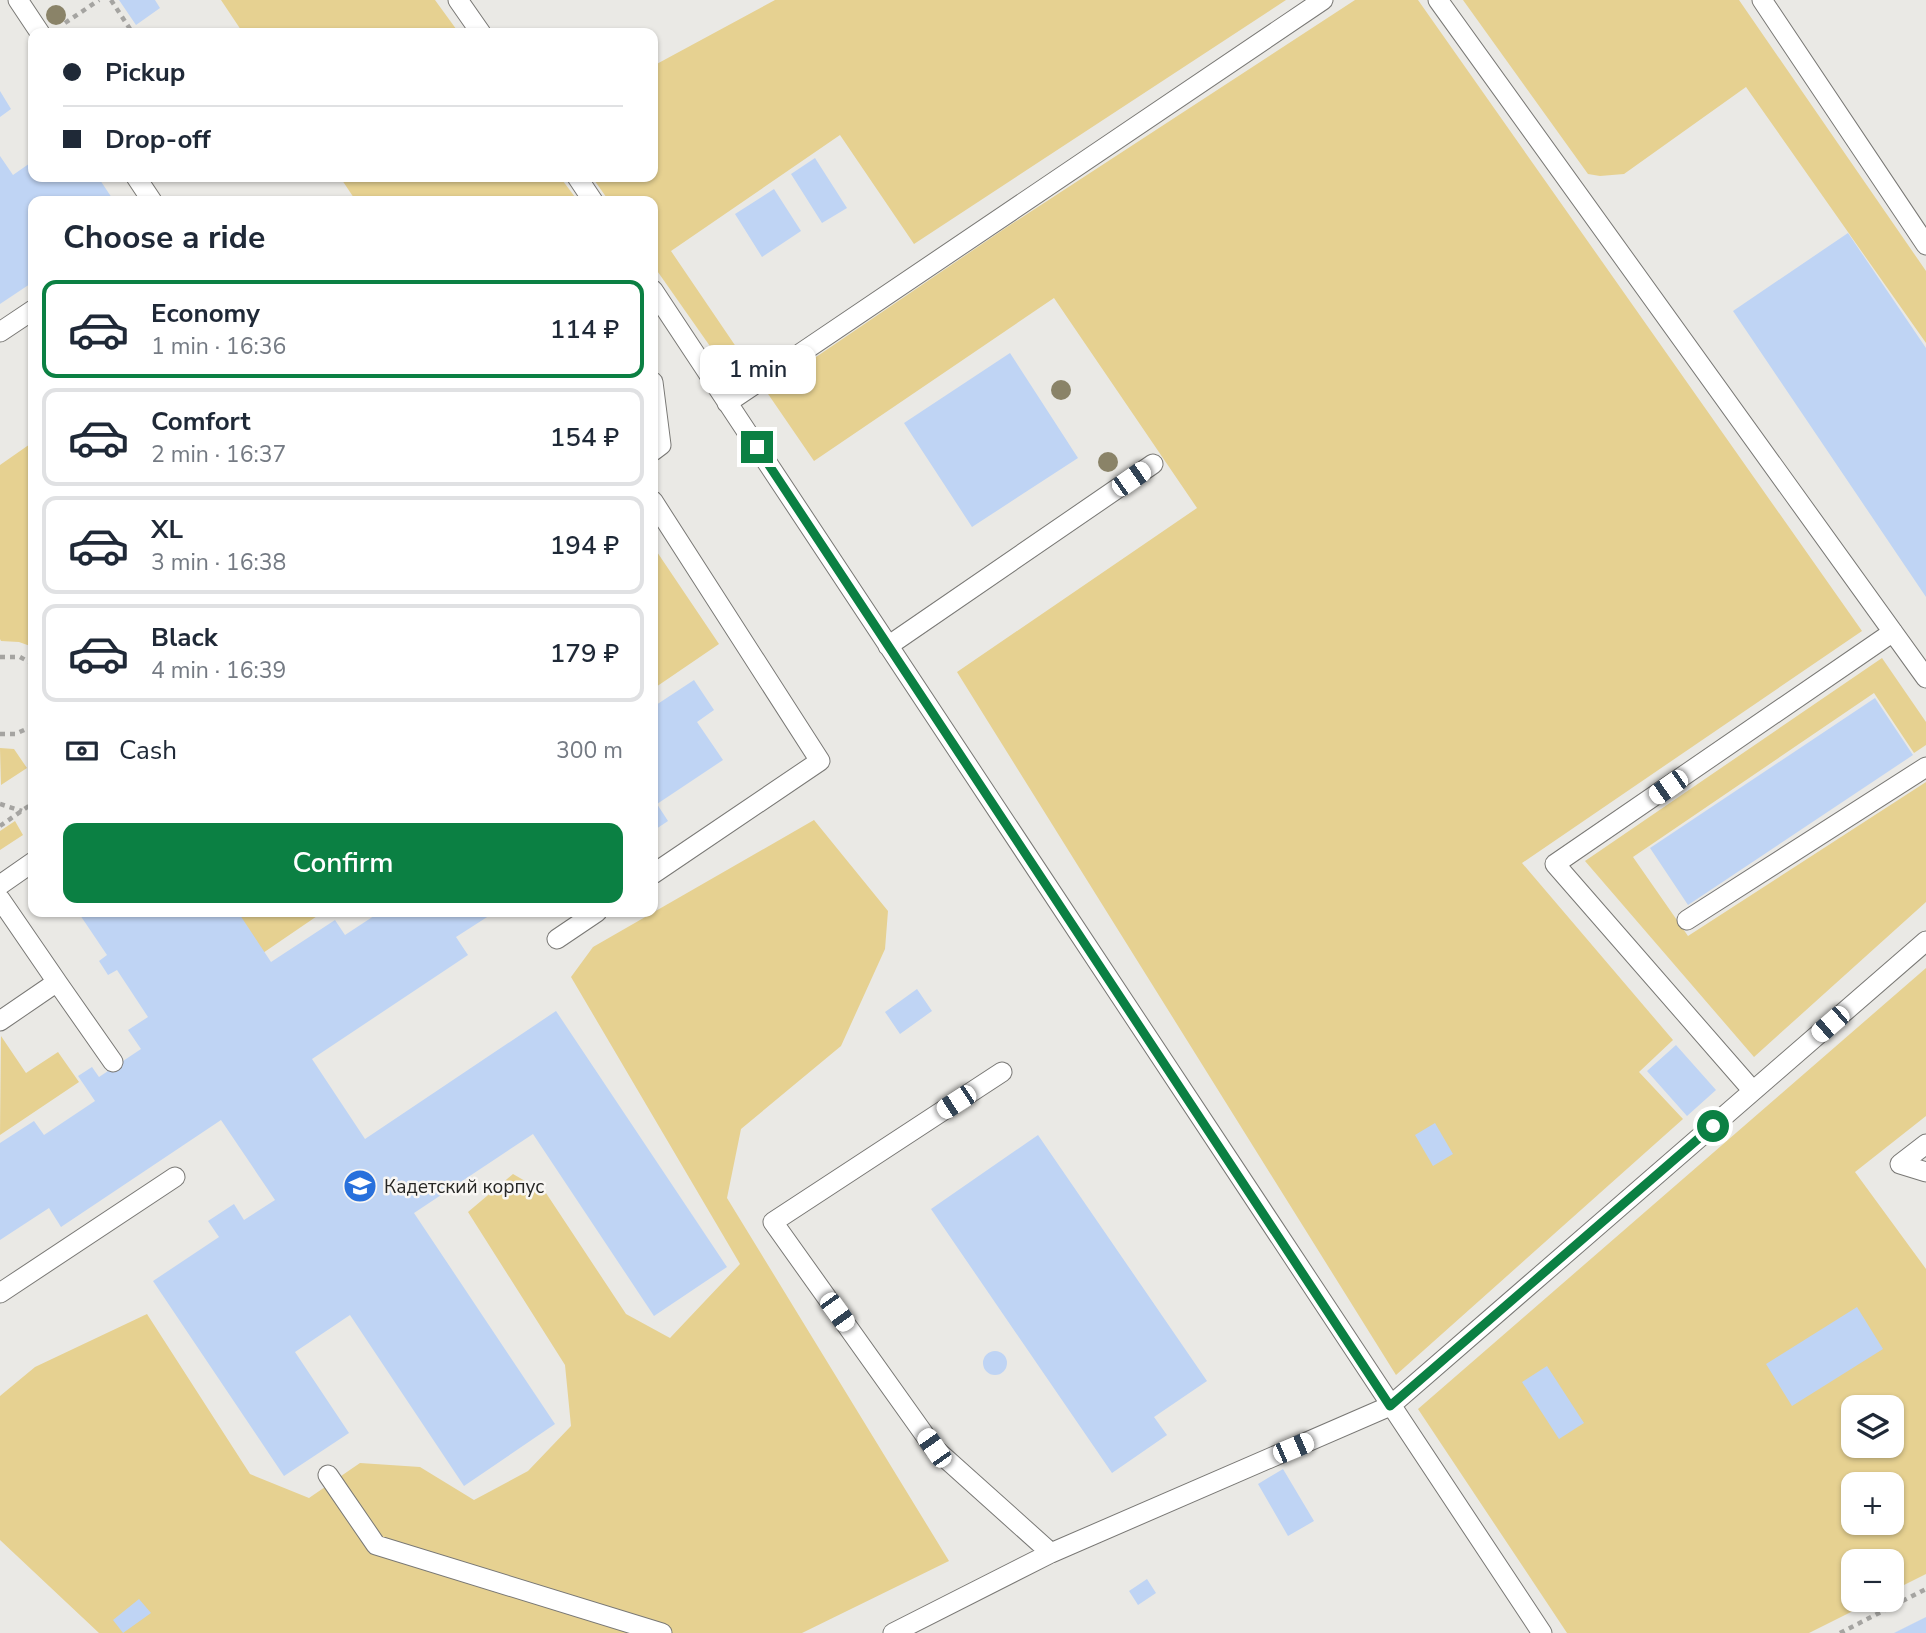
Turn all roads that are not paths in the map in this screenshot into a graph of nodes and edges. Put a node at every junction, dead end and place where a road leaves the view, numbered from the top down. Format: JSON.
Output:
{"nodes":[{"id":1,"x":18,"y":0,"type":"edge"},
{"id":2,"x":458,"y":0,"type":"edge"},
{"id":3,"x":1323,"y":0,"type":"edge"},
{"id":4,"x":1438,"y":0,"type":"edge"},
{"id":5,"x":1762,"y":0,"type":"edge"},
{"id":6,"x":45,"y":28,"type":"edge"},
{"id":7,"x":478,"y":28,"type":"edge"},
{"id":8,"x":1926,"y":245,"type":"edge"},
{"id":9,"x":658,"y":298,"type":"edge"},
{"id":10,"x":28,"y":313,"type":"edge"},
{"id":11,"x":0,"y":332,"type":"edge"},
{"id":12,"x":727,"y":403,"type":"junction"},
{"id":13,"x":658,"y":417,"type":"edge"},
{"id":14,"x":658,"y":448,"type":"edge"},
{"id":15,"x":1153,"y":464,"type":"dead end"},
{"id":16,"x":658,"y":509,"type":"edge"},
{"id":17,"x":1893,"y":632,"type":"junction"},
{"id":18,"x":888,"y":646,"type":"junction"},
{"id":19,"x":1924,"y":671,"type":"edge"},
{"id":20,"x":1926,"y":767,"type":"edge"},
{"id":21,"x":28,"y":865,"type":"edge"},
{"id":22,"x":658,"y":871,"type":"edge"},
{"id":23,"x":0,"y":885,"type":"edge"},
{"id":24,"x":0,"y":899,"type":"edge"},
{"id":25,"x":590,"y":917,"type":"edge"},
{"id":26,"x":1687,"y":920,"type":"dead end"},
{"id":27,"x":557,"y":939,"type":"dead end"},
{"id":28,"x":1926,"y":941,"type":"edge"},
{"id":29,"x":57,"y":982,"type":"junction"},
{"id":30,"x":0,"y":1021,"type":"edge"},
{"id":31,"x":113,"y":1062,"type":"dead end"},
{"id":32,"x":1002,"y":1072,"type":"dead end"},
{"id":33,"x":1754,"y":1091,"type":"junction"},
{"id":34,"x":1926,"y":1144,"type":"edge"},
{"id":35,"x":1926,"y":1172,"type":"edge"},
{"id":36,"x":175,"y":1177,"type":"dead end"},
{"id":37,"x":0,"y":1293,"type":"edge"},
{"id":38,"x":1390,"y":1406,"type":"junction"},
{"id":39,"x":328,"y":1475,"type":"dead end"},
{"id":40,"x":1052,"y":1553,"type":"junction"},
{"id":41,"x":662,"y":1633,"type":"edge"},
{"id":42,"x":893,"y":1633,"type":"edge"},
{"id":43,"x":1542,"y":1633,"type":"edge"}],
"edges":[{"from":1,"to":6,"type":"lane"},
{"from":2,"to":7,"type":"lane"},
{"from":3,"to":12,"type":"lane"},
{"from":4,"to":17,"type":"lane"},
{"from":5,"to":8,"type":"lane"},
{"from":9,"to":12,"type":"lane"},
{"from":10,"to":11,"type":"lane"},
{"from":12,"to":18,"type":"lane"},
{"from":13,"to":14,"type":"lane"},
{"from":15,"to":18,"type":"lane"},
{"from":16,"to":22,"type":"lane"},
{"from":17,"to":19,"type":"lane"},
{"from":17,"to":33,"type":"lane"},
{"from":18,"to":38,"type":"lane"},
{"from":20,"to":26,"type":"lane"},
{"from":21,"to":23,"type":"lane"},
{"from":24,"to":29,"type":"lane"},
{"from":25,"to":27,"type":"lane"},
{"from":28,"to":33,"type":"lane"},
{"from":29,"to":30,"type":"lane"},
{"from":29,"to":31,"type":"lane"},
{"from":32,"to":40,"type":"lane"},
{"from":33,"to":38,"type":"lane"},
{"from":34,"to":35,"type":"lane"},
{"from":36,"to":37,"type":"lane"},
{"from":38,"to":40,"type":"lane"},
{"from":38,"to":43,"type":"lane"},
{"from":39,"to":41,"type":"lane"},
{"from":40,"to":42,"type":"lane"}]}
